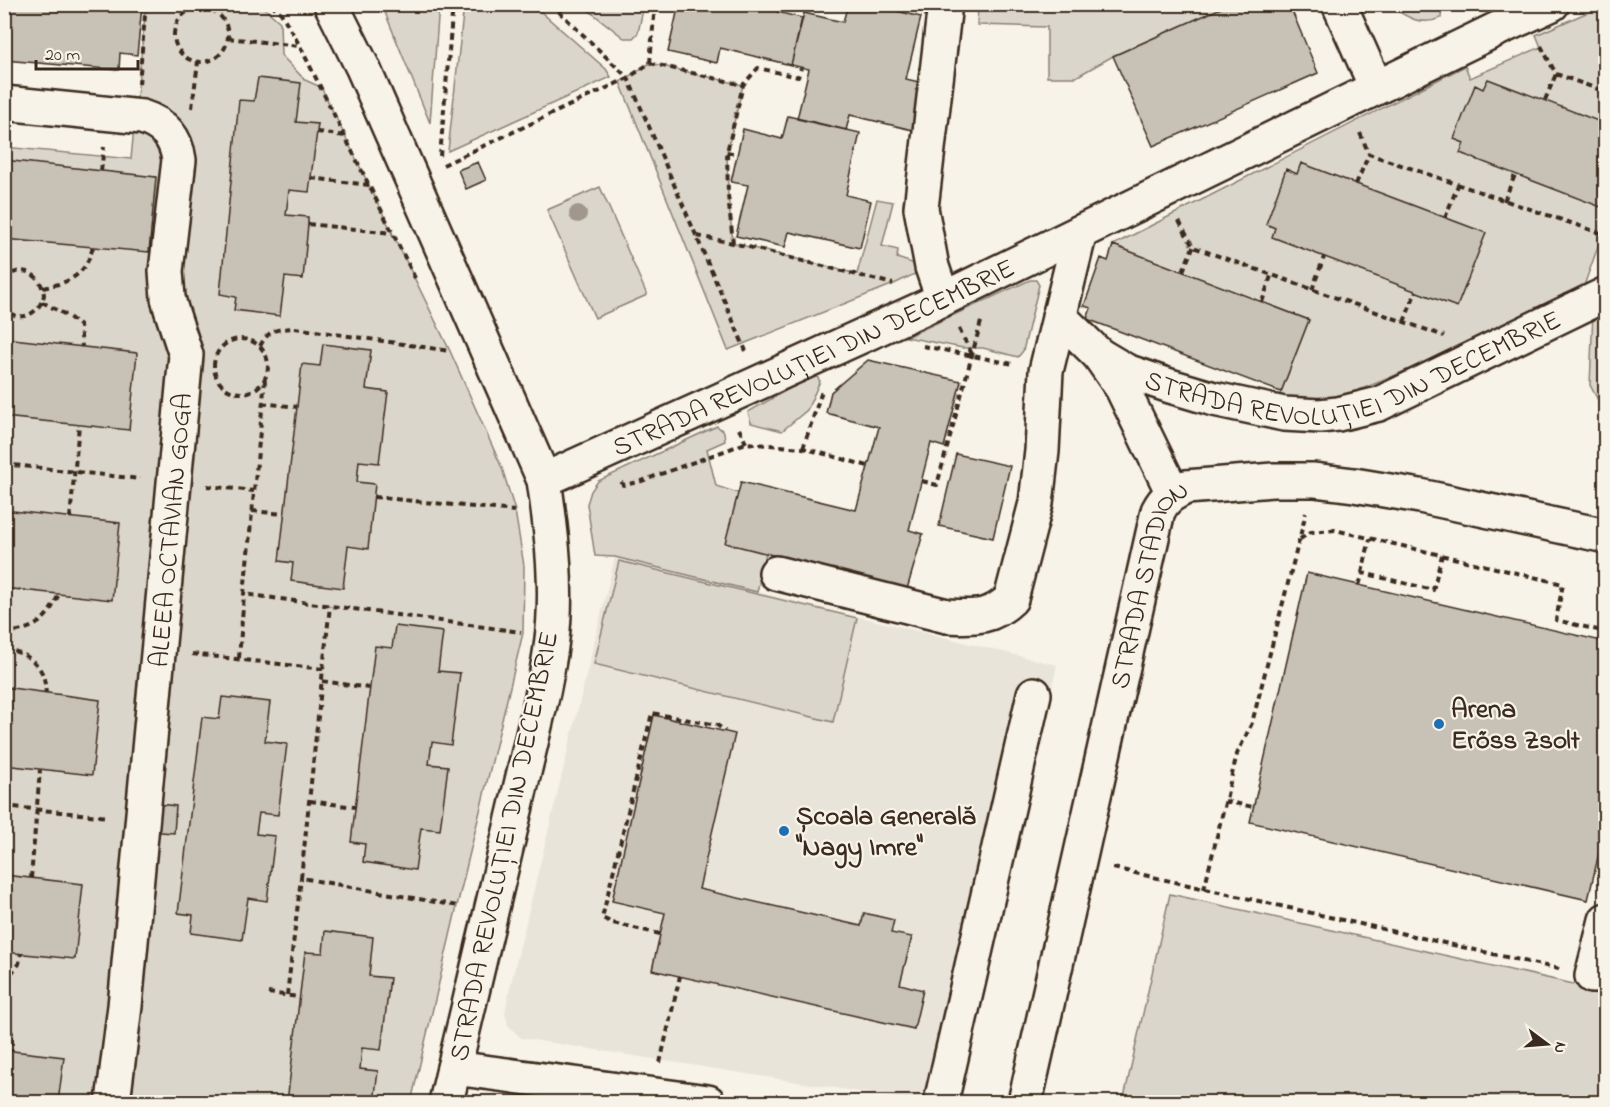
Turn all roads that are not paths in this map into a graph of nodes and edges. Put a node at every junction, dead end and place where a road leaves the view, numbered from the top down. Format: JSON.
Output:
{"nodes":[{"id":1,"x":331,"y":4,"type":"edge"},
{"id":2,"x":945,"y":4,"type":"edge"},
{"id":3,"x":1339,"y":4,"type":"edge"},
{"id":4,"x":1539,"y":10,"type":"edge"},
{"id":5,"x":1376,"y":87,"type":"junction"},
{"id":6,"x":4,"y":103,"type":"edge"},
{"id":7,"x":1080,"y":232,"type":"junction"},
{"id":8,"x":1605,"y":294,"type":"edge"},
{"id":9,"x":943,"y":299,"type":"junction"},
{"id":10,"x":1059,"y":316,"type":"junction"},
{"id":11,"x":1099,"y":355,"type":"junction"},
{"id":12,"x":544,"y":480,"type":"junction"},
{"id":13,"x":1173,"y":493,"type":"junction"},
{"id":14,"x":1605,"y":536,"type":"edge"},
{"id":15,"x":776,"y":573,"type":"dead end"},
{"id":16,"x":1034,"y":694,"type":"dead end"},
{"id":17,"x":1605,"y":920,"type":"edge"},
{"id":18,"x":1592,"y":976,"type":"road end"},
{"id":19,"x":454,"y":1068,"type":"junction"},
{"id":20,"x":113,"y":1102,"type":"edge"},
{"id":21,"x":446,"y":1102,"type":"edge"},
{"id":22,"x":708,"y":1102,"type":"edge"},
{"id":23,"x":941,"y":1102,"type":"edge"},
{"id":24,"x":1025,"y":1102,"type":"edge"}],
"edges":[{"from":1,"to":12,"type":"street","name":"STRADA REVOLUȚIEI DIN DECEMBRIE"},
{"from":2,"to":9,"type":"street"},
{"from":3,"to":5,"type":"street"},
{"from":4,"to":5,"type":"street","name":"STRADA REVOLUȚIEI DIN DECEMBRIE"},
{"from":5,"to":7,"type":"street","name":"STRADA REVOLUȚIEI DIN DECEMBRIE"},
{"from":6,"to":20,"type":"street","name":"ALEEA OCTAVIAN GOGA"},
{"from":7,"to":9,"type":"street","name":"STRADA REVOLUȚIEI DIN DECEMBRIE"},
{"from":7,"to":10,"type":"street"},
{"from":8,"to":11,"type":"street","name":"STRADA REVOLUȚIEI DIN DECEMBRIE"},
{"from":9,"to":12,"type":"street","name":"STRADA REVOLUȚIEI DIN DECEMBRIE"},
{"from":10,"to":11,"type":"street"},
{"from":10,"to":15,"type":"street"},
{"from":11,"to":13,"type":"street"},
{"from":12,"to":19,"type":"street","name":"STRADA REVOLUȚIEI DIN DECEMBRIE"},
{"from":13,"to":14,"type":"street","name":"STRADA STADION"},
{"from":13,"to":24,"type":"street","name":"STRADA STADION"},
{"from":16,"to":23,"type":"street"},
{"from":17,"to":18,"type":"street"},
{"from":19,"to":21,"type":"street","name":"STRADA REVOLUȚIEI DIN DECEMBRIE"},
{"from":19,"to":22,"type":"street"}]}
